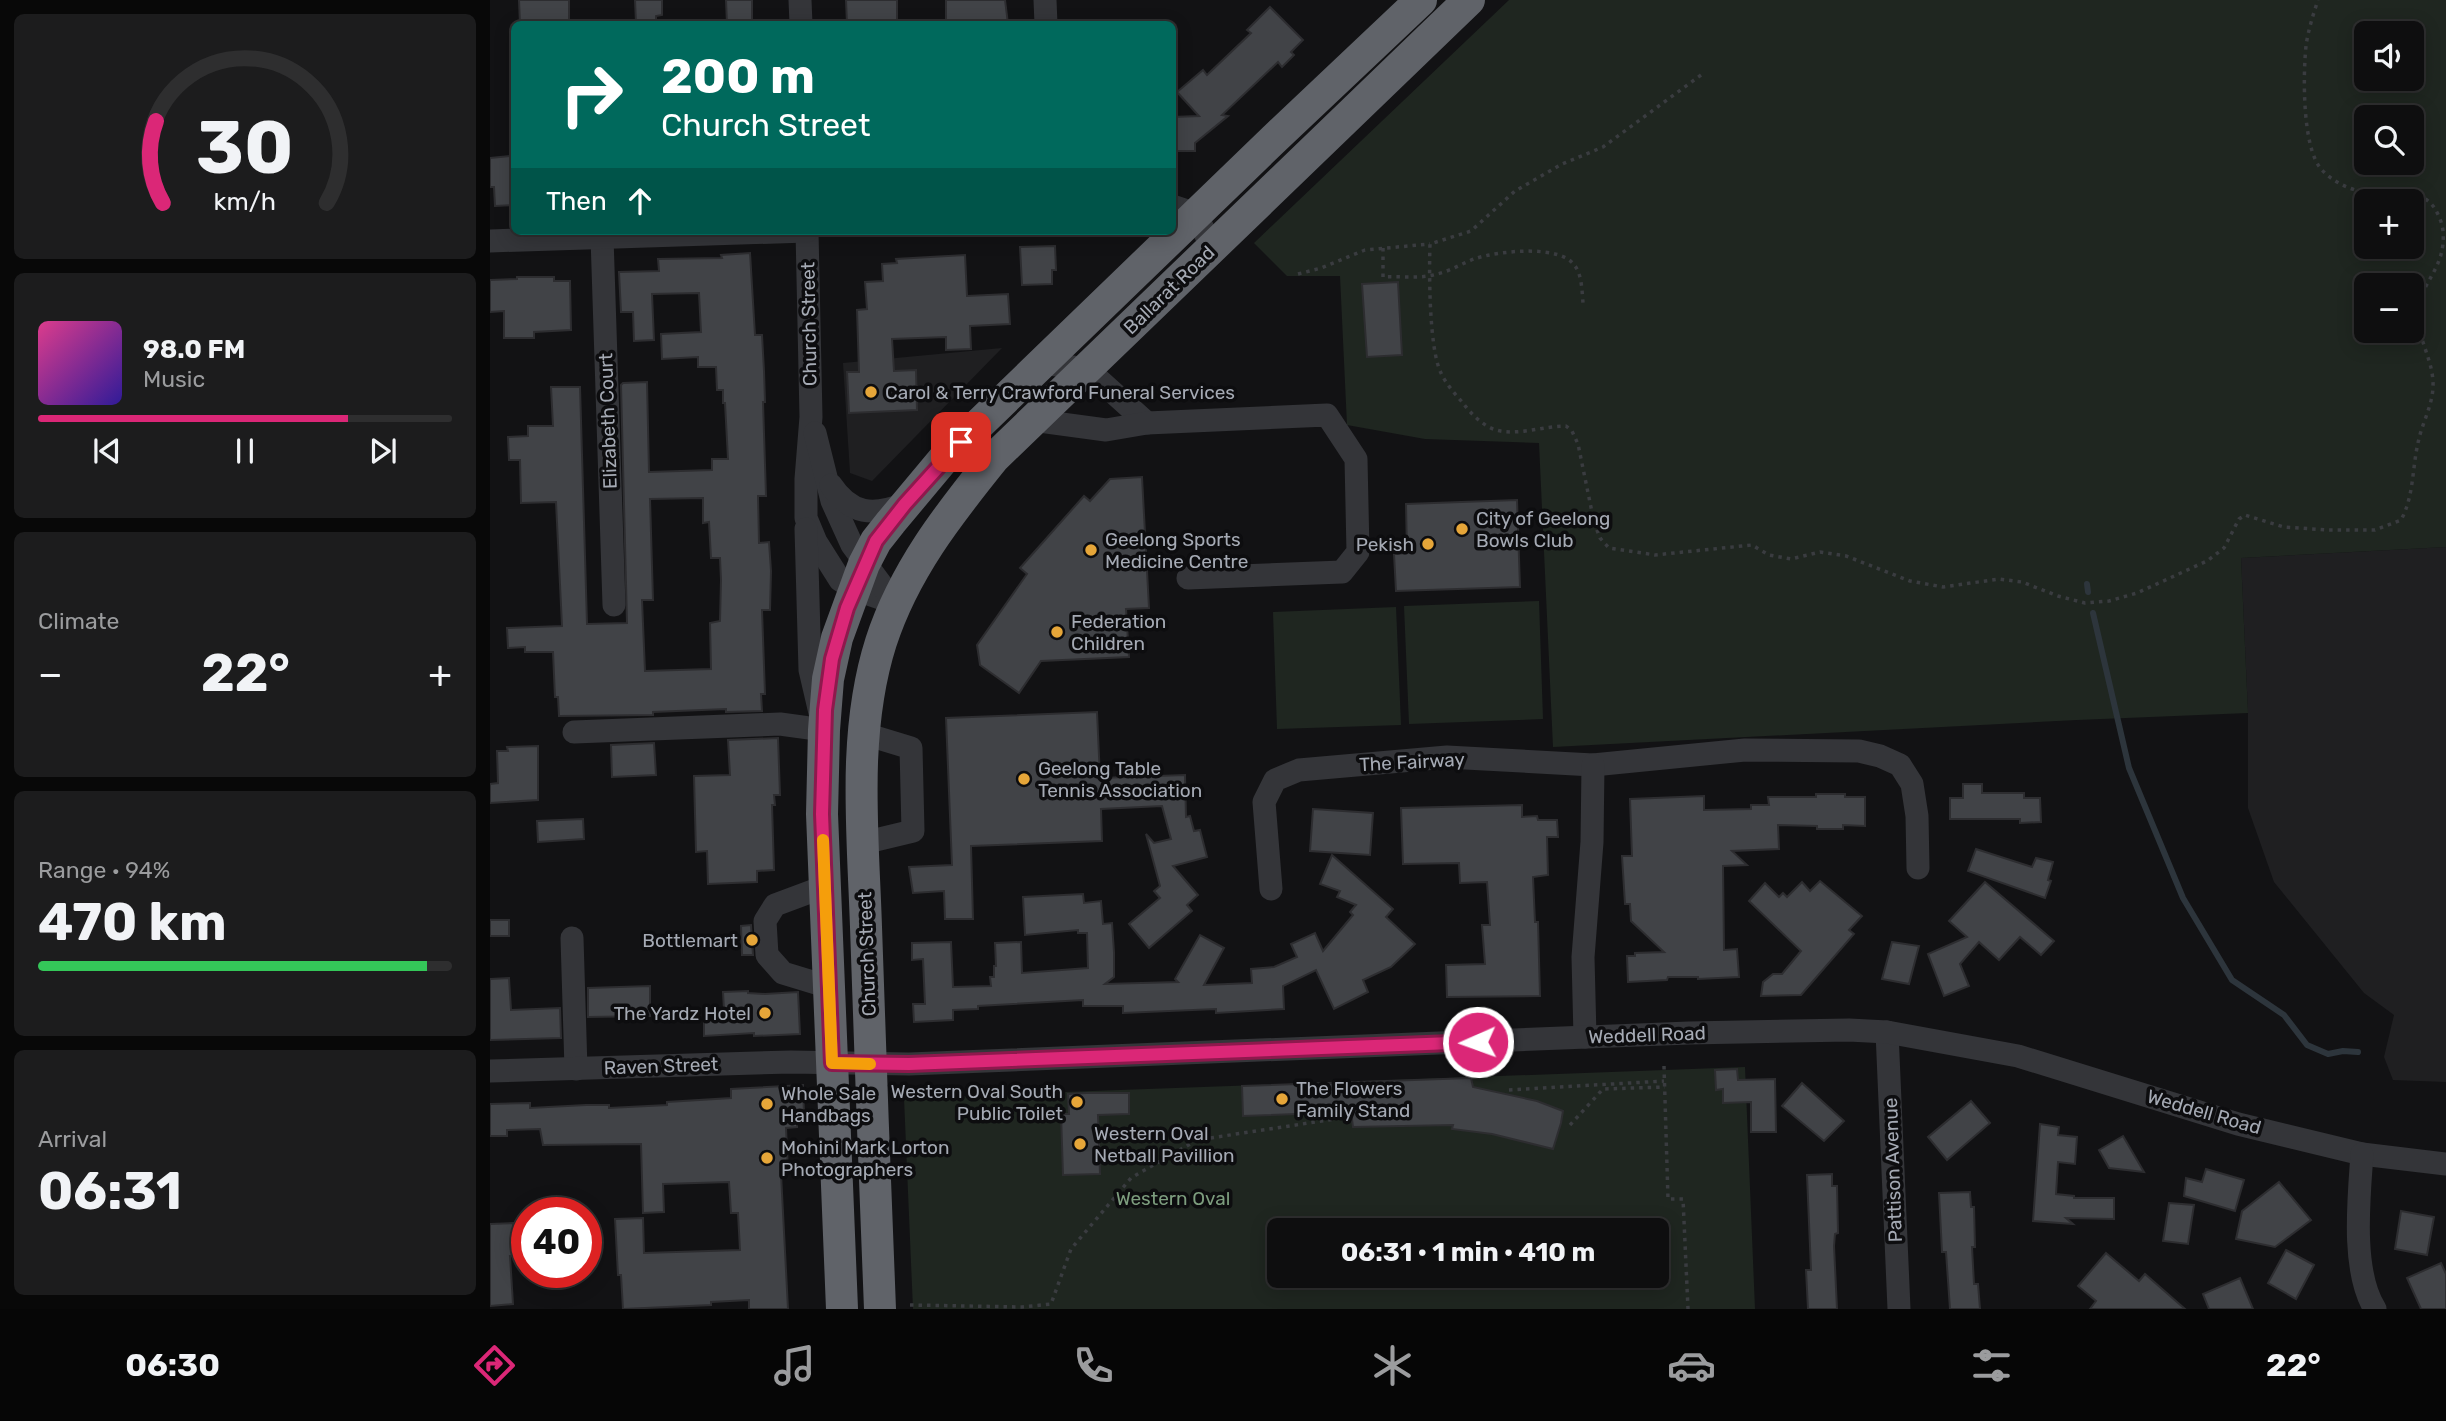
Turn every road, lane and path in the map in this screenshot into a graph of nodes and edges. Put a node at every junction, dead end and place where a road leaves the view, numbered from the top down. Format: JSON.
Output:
{"nodes":[{"id":1,"x":800,"y":0,"type":"edge"},
{"id":2,"x":1045,"y":0,"type":"edge"},
{"id":3,"x":1422,"y":0,"type":"edge"},
{"id":4,"x":1469,"y":0,"type":"edge"},
{"id":5,"x":2318,"y":0,"type":"edge"},
{"id":6,"x":801,"y":21,"type":"edge"},
{"id":7,"x":1045,"y":21,"type":"edge"},
{"id":8,"x":1701,"y":75,"type":"dead end"},
{"id":9,"x":1184,"y":210,"type":"edge"},
{"id":10,"x":670,"y":235,"type":"edge"},
{"id":11,"x":807,"y":235,"type":"edge"},
{"id":12,"x":1161,"y":235,"type":"edge"},
{"id":13,"x":602,"y":237,"type":"junction"},
{"id":14,"x":490,"y":241,"type":"edge"},
{"id":15,"x":1430,"y":244,"type":"junction"},
{"id":16,"x":1212,"y":248,"type":"junction"},
{"id":17,"x":1383,"y":248,"type":"junction"},
{"id":18,"x":1298,"y":274,"type":"dead end"},
{"id":19,"x":1429,"y":276,"type":"junction"},
{"id":20,"x":1583,"y":303,"type":"dead end"},
{"id":21,"x":1042,"y":363,"type":"junction"},
{"id":22,"x":1087,"y":369,"type":"junction"},
{"id":23,"x":811,"y":417,"type":"junction"},
{"id":24,"x":1032,"y":420,"type":"junction"},
{"id":25,"x":1147,"y":423,"type":"junction"},
{"id":26,"x":826,"y":476,"type":"junction"},
{"id":27,"x":905,"y":504,"type":"junction"},
{"id":28,"x":806,"y":517,"type":"junction"},
{"id":29,"x":859,"y":577,"type":"junction"},
{"id":30,"x":1188,"y":578,"type":"dead end"},
{"id":31,"x":895,"y":603,"type":"junction"},
{"id":32,"x":614,"y":605,"type":"dead end"},
{"id":33,"x":824,"y":728,"type":"junction"},
{"id":34,"x":574,"y":733,"type":"dead end"},
{"id":35,"x":865,"y":734,"type":"junction"},
{"id":36,"x":1593,"y":765,"type":"junction"},
{"id":37,"x":863,"y":843,"type":"junction"},
{"id":38,"x":1918,"y":869,"type":"dead end"},
{"id":39,"x":825,"y":886,"type":"junction"},
{"id":40,"x":1271,"y":889,"type":"dead end"},
{"id":41,"x":572,"y":938,"type":"dead end"},
{"id":42,"x":829,"y":987,"type":"junction"},
{"id":43,"x":1887,"y":1032,"type":"junction"},
{"id":44,"x":1585,"y":1037,"type":"junction"},
{"id":45,"x":832,"y":1063,"type":"junction"},
{"id":46,"x":871,"y":1064,"type":"junction"},
{"id":47,"x":1664,"y":1066,"type":"dead end"},
{"id":48,"x":576,"y":1069,"type":"junction"},
{"id":49,"x":490,"y":1071,"type":"edge"},
{"id":50,"x":1340,"y":1077,"type":"dead end"},
{"id":51,"x":1664,"y":1081,"type":"junction"},
{"id":52,"x":1664,"y":1087,"type":"junction"},
{"id":53,"x":1509,"y":1090,"type":"dead end"},
{"id":54,"x":1570,"y":1125,"type":"dead end"},
{"id":55,"x":2362,"y":1154,"type":"junction"},
{"id":56,"x":2446,"y":1164,"type":"edge"},
{"id":57,"x":895,"y":1307,"type":"edge"},
{"id":58,"x":2370,"y":1308,"type":"edge"},
{"id":59,"x":842,"y":1309,"type":"edge"},
{"id":60,"x":1688,"y":1309,"type":"edge"},
{"id":61,"x":1899,"y":1309,"type":"edge"}],
"edges":[{"from":1,"to":6,"type":"street"},
{"from":2,"to":7,"type":"street"},
{"from":3,"to":9,"type":"highway","name":"Ballarat Road"},
{"from":4,"to":16,"type":"highway","name":"Ballarat Road"},
{"from":5,"to":19,"type":"path"},
{"from":8,"to":15,"type":"path"},
{"from":9,"to":16,"type":"street"},
{"from":10,"to":13,"type":"street"},
{"from":11,"to":23,"type":"street","name":"Church Street"},
{"from":12,"to":21,"type":"highway","name":"Ballarat Road"},
{"from":13,"to":14,"type":"street"},
{"from":13,"to":32,"type":"street","name":"Elizabeth Court"},
{"from":15,"to":17,"type":"path"},
{"from":15,"to":19,"type":"path"},
{"from":16,"to":22,"type":"highway","name":"Ballarat Road"},
{"from":17,"to":18,"type":"path"},
{"from":17,"to":19,"type":"path"},
{"from":19,"to":20,"type":"path"},
{"from":21,"to":22,"type":"street"},
{"from":21,"to":27,"type":"highway","name":"Ballarat Road"},
{"from":22,"to":24,"type":"highway","name":"Ballarat Road"},
{"from":22,"to":25,"type":"street"},
{"from":23,"to":26,"type":"street","name":"Church Street"},
{"from":23,"to":28,"type":"street","name":"Church Street"},
{"from":24,"to":25,"type":"street"},
{"from":24,"to":31,"type":"highway","name":"Ballarat Road"},
{"from":25,"to":30,"type":"street"},
{"from":26,"to":27,"type":"street"},
{"from":26,"to":29,"type":"street","name":"Church Street"},
{"from":27,"to":29,"type":"highway","name":"Ballarat Road"},
{"from":28,"to":29,"type":"street","name":"Church Street"},
{"from":28,"to":33,"type":"street"},
{"from":29,"to":31,"type":"street","name":"Church Street"},
{"from":29,"to":33,"type":"highway","name":"Church Street"},
{"from":31,"to":35,"type":"highway","name":"Church Street"},
{"from":33,"to":34,"type":"street"},
{"from":33,"to":39,"type":"highway","name":"Church Street"},
{"from":35,"to":37,"type":"highway","name":"Church Street"},
{"from":35,"to":37,"type":"street"},
{"from":36,"to":38,"type":"street","name":"The Fairway"},
{"from":36,"to":40,"type":"street","name":"The Fairway"},
{"from":36,"to":44,"type":"street"},
{"from":37,"to":46,"type":"highway","name":"Church Street"},
{"from":39,"to":42,"type":"highway","name":"Church Street"},
{"from":39,"to":42,"type":"street"},
{"from":41,"to":48,"type":"street"},
{"from":42,"to":45,"type":"highway","name":"Church Street"},
{"from":43,"to":44,"type":"street","name":"Weddell Road"},
{"from":43,"to":55,"type":"street","name":"Weddell Road"},
{"from":43,"to":61,"type":"street","name":"Pattison Avenue"},
{"from":44,"to":46,"type":"street","name":"Weddell Road"},
{"from":45,"to":46,"type":"street","name":"Weddell Road"},
{"from":45,"to":48,"type":"street","name":"Raven Street"},
{"from":45,"to":59,"type":"highway","name":"Church Street"},
{"from":46,"to":57,"type":"highway","name":"Church Street"},
{"from":47,"to":51,"type":"path"},
{"from":48,"to":49,"type":"street","name":"Raven Street"},
{"from":50,"to":57,"type":"path"},
{"from":51,"to":52,"type":"path"},
{"from":51,"to":53,"type":"path"},
{"from":52,"to":54,"type":"path"},
{"from":52,"to":60,"type":"path"},
{"from":55,"to":56,"type":"street","name":"Weddell Road"},
{"from":55,"to":58,"type":"street"}]}
